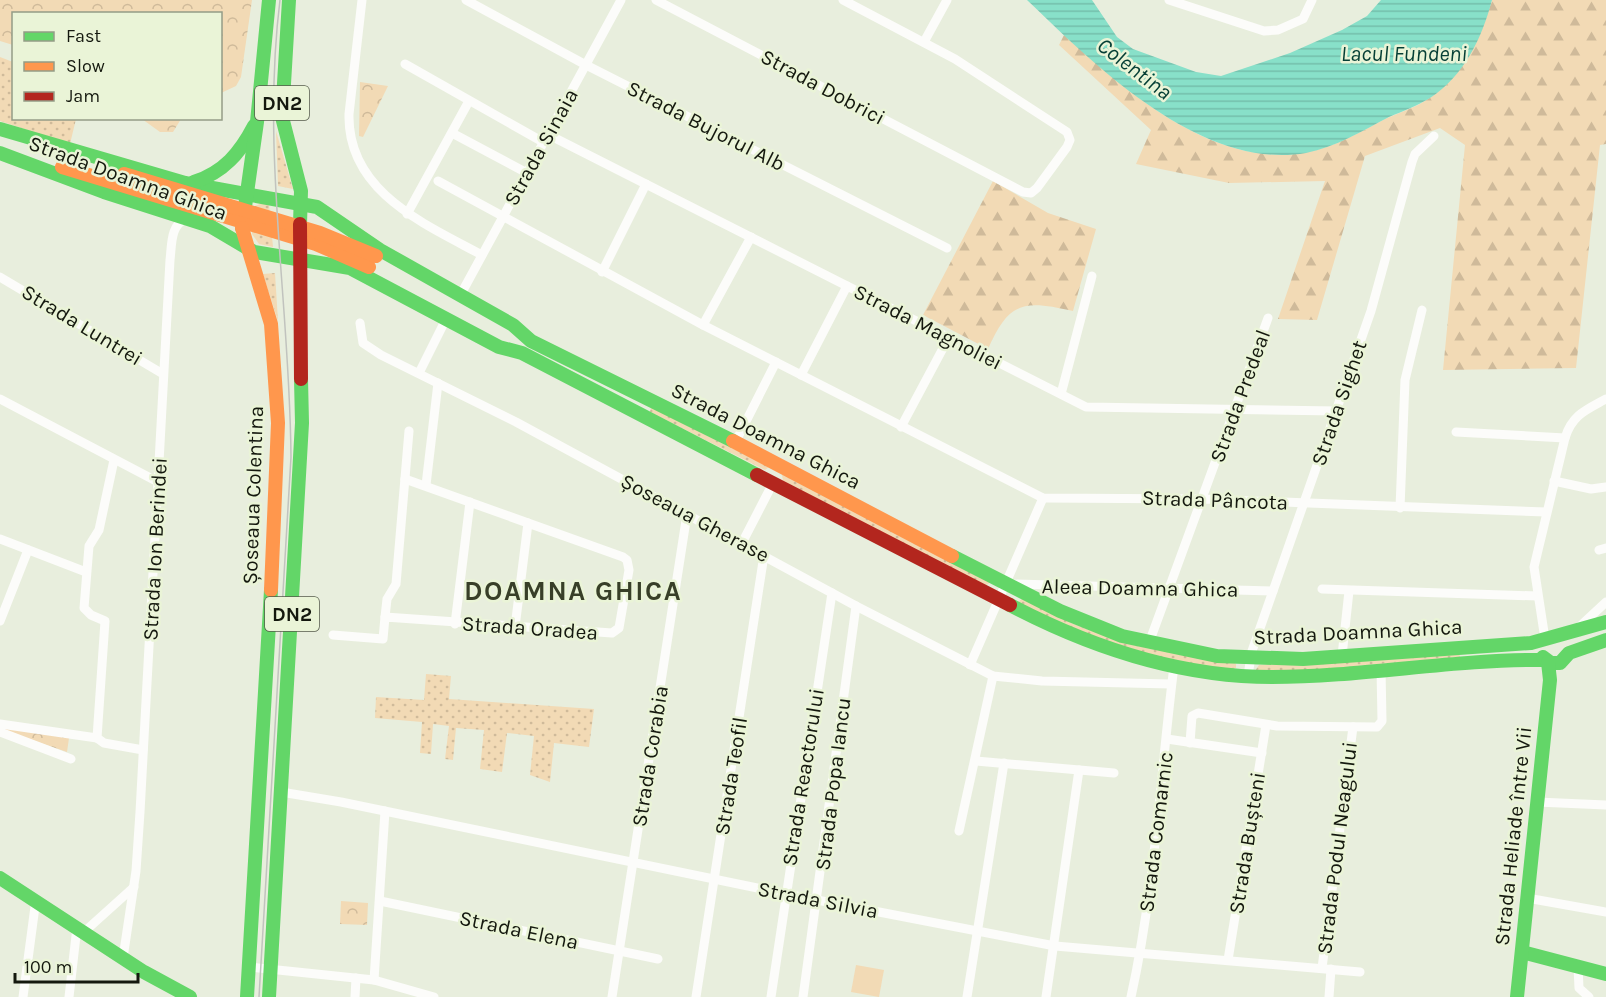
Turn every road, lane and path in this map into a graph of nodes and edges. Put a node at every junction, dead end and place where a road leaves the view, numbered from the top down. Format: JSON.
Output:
{"nodes":[{"id":1,"x":269,"y":0,"type":"edge"},
{"id":2,"x":289,"y":0,"type":"edge"},
{"id":3,"x":362,"y":0,"type":"edge"},
{"id":4,"x":466,"y":0,"type":"edge"},
{"id":5,"x":621,"y":0,"type":"edge"},
{"id":6,"x":657,"y":0,"type":"edge"},
{"id":7,"x":843,"y":0,"type":"edge"},
{"id":8,"x":947,"y":0,"type":"edge"},
{"id":9,"x":1169,"y":0,"type":"edge"},
{"id":10,"x":1311,"y":3,"type":"edge"},
{"id":11,"x":924,"y":42,"type":"junction"},
{"id":12,"x":405,"y":64,"type":"dead end"},
{"id":13,"x":586,"y":65,"type":"junction"},
{"id":14,"x":470,"y":101,"type":"junction"},
{"id":15,"x":257,"y":122,"type":"junction"},
{"id":16,"x":0,"y":129,"type":"edge"},
{"id":17,"x":452,"y":133,"type":"junction"},
{"id":18,"x":0,"y":134,"type":"edge"},
{"id":19,"x":1434,"y":136,"type":"dead end"},
{"id":20,"x":545,"y":138,"type":"junction"},
{"id":21,"x":0,"y":146,"type":"edge"},
{"id":22,"x":17,"y":146,"type":"junction"},
{"id":23,"x":0,"y":153,"type":"edge"},
{"id":24,"x":526,"y":173,"type":"junction"},
{"id":25,"x":438,"y":181,"type":"dead end"},
{"id":26,"x":185,"y":183,"type":"junction"},
{"id":27,"x":646,"y":184,"type":"junction"},
{"id":28,"x":246,"y":193,"type":"junction"},
{"id":29,"x":301,"y":204,"type":"junction"},
{"id":30,"x":407,"y":214,"type":"junction"},
{"id":31,"x":502,"y":217,"type":"junction"},
{"id":32,"x":187,"y":218,"type":"junction"},
{"id":33,"x":751,"y":237,"type":"junction"},
{"id":34,"x":947,"y":248,"type":"dead end"},
{"id":35,"x":246,"y":249,"type":"junction"},
{"id":36,"x":482,"y":255,"type":"junction"},
{"id":37,"x":299,"y":259,"type":"junction"},
{"id":38,"x":602,"y":272,"type":"junction"},
{"id":39,"x":394,"y":273,"type":"junction"},
{"id":40,"x":1092,"y":276,"type":"dead end"},
{"id":41,"x":0,"y":277,"type":"edge"},
{"id":42,"x":847,"y":286,"type":"junction"},
{"id":43,"x":461,"y":294,"type":"junction"},
{"id":44,"x":1422,"y":310,"type":"dead end"},
{"id":45,"x":1268,"y":318,"type":"dead end"},
{"id":46,"x":446,"y":319,"type":"junction"},
{"id":47,"x":360,"y":323,"type":"dead end"},
{"id":48,"x":703,"y":325,"type":"junction"},
{"id":49,"x":948,"y":337,"type":"junction"},
{"id":50,"x":531,"y":341,"type":"junction"},
{"id":51,"x":522,"y":353,"type":"junction"},
{"id":52,"x":776,"y":362,"type":"junction"},
{"id":53,"x":419,"y":373,"type":"junction"},
{"id":54,"x":163,"y":374,"type":"junction"},
{"id":55,"x":801,"y":375,"type":"junction"},
{"id":56,"x":438,"y":383,"type":"junction"},
{"id":57,"x":1061,"y":394,"type":"junction"},
{"id":58,"x":0,"y":399,"type":"edge"},
{"id":59,"x":1606,"y":399,"type":"edge"},
{"id":60,"x":1236,"y":409,"type":"junction"},
{"id":61,"x":1337,"y":411,"type":"junction"},
{"id":62,"x":901,"y":427,"type":"junction"},
{"id":63,"x":409,"y":431,"type":"dead end"},
{"id":64,"x":1456,"y":432,"type":"dead end"},
{"id":65,"x":1565,"y":438,"type":"junction"},
{"id":66,"x":735,"y":443,"type":"junction"},
{"id":67,"x":114,"y":460,"type":"junction"},
{"id":68,"x":405,"y":479,"type":"junction"},
{"id":69,"x":158,"y":482,"type":"junction"},
{"id":70,"x":1554,"y":482,"type":"junction"},
{"id":71,"x":773,"y":483,"type":"junction"},
{"id":72,"x":426,"y":484,"type":"junction"},
{"id":73,"x":1606,"y":487,"type":"edge"},
{"id":74,"x":1043,"y":498,"type":"junction"},
{"id":75,"x":1202,"y":499,"type":"junction"},
{"id":76,"x":470,"y":502,"type":"junction"},
{"id":77,"x":1304,"y":504,"type":"junction"},
{"id":78,"x":1400,"y":508,"type":"junction"},
{"id":79,"x":1546,"y":512,"type":"junction"},
{"id":80,"x":687,"y":514,"type":"junction"},
{"id":81,"x":528,"y":523,"type":"junction"},
{"id":82,"x":0,"y":539,"type":"edge"},
{"id":83,"x":742,"y":543,"type":"junction"},
{"id":84,"x":28,"y":550,"type":"junction"},
{"id":85,"x":764,"y":555,"type":"junction"},
{"id":86,"x":86,"y":572,"type":"junction"},
{"id":87,"x":1007,"y":584,"type":"junction"},
{"id":88,"x":1168,"y":589,"type":"junction"},
{"id":89,"x":1322,"y":589,"type":"dead end"},
{"id":90,"x":1273,"y":591,"type":"junction"},
{"id":91,"x":1349,"y":591,"type":"junction"},
{"id":92,"x":832,"y":593,"type":"junction"},
{"id":93,"x":1537,"y":596,"type":"junction"},
{"id":94,"x":1001,"y":600,"type":"junction"},
{"id":95,"x":1606,"y":602,"type":"edge"},
{"id":96,"x":856,"y":606,"type":"junction"},
{"id":97,"x":385,"y":617,"type":"junction"},
{"id":98,"x":0,"y":621,"type":"edge"},
{"id":99,"x":1606,"y":622,"type":"edge"},
{"id":100,"x":455,"y":624,"type":"junction"},
{"id":101,"x":515,"y":627,"type":"junction"},
{"id":102,"x":1568,"y":634,"type":"junction"},
{"id":103,"x":333,"y":635,"type":"dead end"},
{"id":104,"x":1544,"y":640,"type":"junction"},
{"id":105,"x":1606,"y":640,"type":"edge"},
{"id":106,"x":1149,"y":643,"type":"junction"},
{"id":107,"x":1465,"y":648,"type":"junction"},
{"id":108,"x":1342,"y":657,"type":"junction"},
{"id":109,"x":1250,"y":658,"type":"junction"},
{"id":110,"x":1555,"y":659,"type":"junction"},
{"id":111,"x":1465,"y":664,"type":"junction"},
{"id":112,"x":970,"y":665,"type":"junction"},
{"id":113,"x":1174,"y":666,"type":"junction"},
{"id":114,"x":1381,"y":669,"type":"junction"},
{"id":115,"x":1248,"y":675,"type":"junction"},
{"id":116,"x":993,"y":676,"type":"junction"},
{"id":117,"x":1171,"y":684,"type":"junction"},
{"id":118,"x":0,"y":724,"type":"edge"},
{"id":119,"x":1266,"y":725,"type":"junction"},
{"id":120,"x":1353,"y":727,"type":"junction"},
{"id":121,"x":0,"y":732,"type":"edge"},
{"id":122,"x":97,"y":738,"type":"junction"},
{"id":123,"x":1167,"y":739,"type":"junction"},
{"id":124,"x":1190,"y":743,"type":"junction"},
{"id":125,"x":143,"y":750,"type":"junction"},
{"id":126,"x":1262,"y":753,"type":"junction"},
{"id":127,"x":71,"y":759,"type":"dead end"},
{"id":128,"x":976,"y":761,"type":"junction"},
{"id":129,"x":1004,"y":764,"type":"junction"},
{"id":130,"x":1079,"y":770,"type":"junction"},
{"id":131,"x":1114,"y":773,"type":"dead end"},
{"id":132,"x":281,"y":792,"type":"junction"},
{"id":133,"x":1537,"y":802,"type":"junction"},
{"id":134,"x":1606,"y":805,"type":"edge"},
{"id":135,"x":385,"y":811,"type":"junction"},
{"id":136,"x":959,"y":831,"type":"dead end"},
{"id":137,"x":633,"y":862,"type":"junction"},
{"id":138,"x":0,"y":878,"type":"edge"},
{"id":139,"x":716,"y":879,"type":"junction"},
{"id":140,"x":134,"y":887,"type":"junction"},
{"id":141,"x":786,"y":894,"type":"junction"},
{"id":142,"x":1527,"y":898,"type":"junction"},
{"id":143,"x":36,"y":899,"type":"junction"},
{"id":144,"x":818,"y":900,"type":"junction"},
{"id":145,"x":380,"y":901,"type":"junction"},
{"id":146,"x":1606,"y":912,"type":"edge"},
{"id":147,"x":80,"y":929,"type":"junction"},
{"id":148,"x":978,"y":932,"type":"junction"},
{"id":149,"x":1055,"y":946,"type":"junction"},
{"id":150,"x":620,"y":951,"type":"junction"},
{"id":151,"x":1141,"y":952,"type":"junction"},
{"id":152,"x":1522,"y":952,"type":"junction"},
{"id":153,"x":123,"y":958,"type":"junction"},
{"id":154,"x":658,"y":959,"type":"dead end"},
{"id":155,"x":1228,"y":960,"type":"junction"},
{"id":156,"x":249,"y":967,"type":"junction"},
{"id":157,"x":1578,"y":967,"type":"junction"},
{"id":158,"x":270,"y":969,"type":"junction"},
{"id":159,"x":1327,"y":969,"type":"junction"},
{"id":160,"x":1360,"y":972,"type":"dead end"},
{"id":161,"x":1606,"y":974,"type":"edge"},
{"id":162,"x":356,"y":978,"type":"junction"},
{"id":163,"x":374,"y":980,"type":"junction"},
{"id":164,"x":23,"y":997,"type":"edge"},
{"id":165,"x":69,"y":997,"type":"edge"},
{"id":166,"x":190,"y":997,"type":"edge"},
{"id":167,"x":247,"y":997,"type":"edge"},
{"id":168,"x":269,"y":997,"type":"edge"},
{"id":169,"x":355,"y":997,"type":"edge"},
{"id":170,"x":434,"y":997,"type":"edge"},
{"id":171,"x":612,"y":997,"type":"edge"},
{"id":172,"x":696,"y":997,"type":"edge"},
{"id":173,"x":771,"y":997,"type":"edge"},
{"id":174,"x":803,"y":997,"type":"edge"},
{"id":175,"x":967,"y":997,"type":"edge"},
{"id":176,"x":1046,"y":997,"type":"edge"},
{"id":177,"x":1131,"y":997,"type":"edge"},
{"id":178,"x":1329,"y":997,"type":"edge"},
{"id":179,"x":1517,"y":997,"type":"edge"},
{"id":180,"x":1589,"y":997,"type":"edge"}],
"edges":[{"from":1,"to":15,"type":"main road","name":"Șoseaua Colentina","number":"DN2"},
{"from":2,"to":29,"type":"main road","name":"Șoseaua Colentina","number":"DN2"},
{"from":3,"to":30,"type":"street"},
{"from":4,"to":13,"type":"street","name":"Strada Bujorul Alb"},
{"from":5,"to":13,"type":"street","name":"Strada Sinaia"},
{"from":6,"to":11,"type":"street","name":"Strada Dobrici"},
{"from":7,"to":11,"type":"street"},
{"from":8,"to":11,"type":"street"},
{"from":9,"to":10,"type":"street"},
{"from":12,"to":14,"type":"street","name":"Strada Magnoliei"},
{"from":13,"to":20,"type":"street","name":"Strada Sinaia"},
{"from":13,"to":34,"type":"street","name":"Strada Bujorul Alb"},
{"from":14,"to":17,"type":"street"},
{"from":14,"to":20,"type":"street","name":"Strada Magnoliei"},
{"from":15,"to":26,"type":"main road"},
{"from":15,"to":28,"type":"main road","name":"Șoseaua Colentina","number":"DN2"},
{"from":16,"to":26,"type":"main road","name":"Strada Doamna Ghica"},
{"from":17,"to":24,"type":"street"},
{"from":17,"to":30,"type":"street"},
{"from":18,"to":22,"type":"main road","name":"Strada Doamna Ghica"},
{"from":19,"to":61,"type":"street","name":"Strada Sighet"},
{"from":20,"to":24,"type":"street","name":"Strada Sinaia"},
{"from":20,"to":27,"type":"street","name":"Strada Magnoliei"},
{"from":21,"to":22,"type":"main road","name":"Strada Doamna Ghica"},
{"from":22,"to":39,"type":"main road"},
{"from":23,"to":32,"type":"main road","name":"Strada Doamna Ghica"},
{"from":24,"to":31,"type":"street","name":"Strada Sinaia"},
{"from":25,"to":31,"type":"street","name":"Strada Pâncota"},
{"from":26,"to":28,"type":"main road","name":"Strada Doamna Ghica"},
{"from":27,"to":33,"type":"street","name":"Strada Magnoliei"},
{"from":27,"to":38,"type":"street"},
{"from":28,"to":29,"type":"main road","name":"Strada Doamna Ghica"},
{"from":28,"to":35,"type":"main road","name":"Șoseaua Colentina","number":"DN2"},
{"from":29,"to":37,"type":"main road","name":"Șoseaua Colentina","number":"DN2"},
{"from":29,"to":43,"type":"main road","name":"Strada Doamna Ghica"},
{"from":30,"to":36,"type":"street"},
{"from":31,"to":36,"type":"street","name":"Strada Sinaia"},
{"from":31,"to":38,"type":"street","name":"Strada Pâncota"},
{"from":32,"to":35,"type":"main road","name":"Strada Doamna Ghica"},
{"from":32,"to":54,"type":"street","name":"Strada Ion Berindei"},
{"from":33,"to":42,"type":"street","name":"Strada Magnoliei"},
{"from":33,"to":48,"type":"street"},
{"from":35,"to":37,"type":"main road","name":"Strada Doamna Ghica"},
{"from":35,"to":156,"type":"main road","name":"Șoseaua Colentina","number":"DN2"},
{"from":36,"to":43,"type":"street","name":"Strada Sinaia"},
{"from":37,"to":46,"type":"main road","name":"Strada Doamna Ghica"},
{"from":37,"to":132,"type":"main road","name":"Șoseaua Colentina","number":"DN2"},
{"from":38,"to":48,"type":"street","name":"Strada Pâncota"},
{"from":39,"to":50,"type":"main road"},
{"from":39,"to":51,"type":"main road"},
{"from":40,"to":57,"type":"street"},
{"from":41,"to":54,"type":"street","name":"Strada Luntrei"},
{"from":42,"to":49,"type":"street","name":"Strada Magnoliei"},
{"from":42,"to":55,"type":"street"},
{"from":43,"to":50,"type":"main road","name":"Strada Doamna Ghica"},
{"from":44,"to":78,"type":"street"},
{"from":45,"to":60,"type":"street","name":"Strada Predeal"},
{"from":46,"to":51,"type":"main road","name":"Strada Doamna Ghica"},
{"from":46,"to":53,"type":"street"},
{"from":47,"to":53,"type":"street","name":"Șoseaua Gherase"},
{"from":48,"to":52,"type":"street","name":"Strada Pâncota"},
{"from":49,"to":57,"type":"street","name":"Strada Magnoliei"},
{"from":49,"to":62,"type":"street"},
{"from":50,"to":66,"type":"main road","name":"Strada Doamna Ghica"},
{"from":51,"to":71,"type":"main road","name":"Strada Doamna Ghica"},
{"from":52,"to":55,"type":"street","name":"Strada Pâncota"},
{"from":52,"to":66,"type":"street"},
{"from":53,"to":56,"type":"street","name":"Șoseaua Gherase"},
{"from":54,"to":69,"type":"street","name":"Strada Ion Berindei"},
{"from":55,"to":62,"type":"street","name":"Strada Pâncota"},
{"from":56,"to":72,"type":"street"},
{"from":56,"to":80,"type":"street","name":"Șoseaua Gherase"},
{"from":57,"to":60,"type":"street","name":"Strada Magnoliei"},
{"from":58,"to":67,"type":"street"},
{"from":59,"to":65,"type":"street"},
{"from":60,"to":61,"type":"street","name":"Strada Magnoliei"},
{"from":60,"to":75,"type":"street","name":"Strada Predeal"},
{"from":61,"to":77,"type":"street","name":"Strada Sighet"},
{"from":62,"to":74,"type":"street","name":"Strada Pâncota"},
{"from":63,"to":68,"type":"street"},
{"from":64,"to":65,"type":"street"},
{"from":65,"to":70,"type":"street"},
{"from":66,"to":87,"type":"main road","name":"Strada Doamna Ghica"},
{"from":67,"to":69,"type":"street"},
{"from":67,"to":86,"type":"street"},
{"from":68,"to":72,"type":"street","name":"Strada Oradea"},
{"from":68,"to":97,"type":"street"},
{"from":69,"to":125,"type":"street","name":"Strada Ion Berindei"},
{"from":70,"to":73,"type":"street"},
{"from":70,"to":79,"type":"street"},
{"from":71,"to":83,"type":"street"},
{"from":71,"to":94,"type":"main road","name":"Strada Doamna Ghica"},
{"from":72,"to":76,"type":"street","name":"Strada Oradea"},
{"from":74,"to":75,"type":"street","name":"Strada Pâncota"},
{"from":74,"to":87,"type":"street"},
{"from":75,"to":77,"type":"street","name":"Strada Pâncota"},
{"from":75,"to":88,"type":"street","name":"Strada Predeal"},
{"from":76,"to":81,"type":"street","name":"Strada Oradea"},
{"from":76,"to":100,"type":"street"},
{"from":77,"to":78,"type":"street","name":"Strada Pâncota"},
{"from":77,"to":90,"type":"street","name":"Strada Sighet"},
{"from":78,"to":79,"type":"street","name":"Strada Pâncota"},
{"from":79,"to":93,"type":"street"},
{"from":80,"to":83,"type":"street","name":"Șoseaua Gherase"},
{"from":80,"to":137,"type":"street","name":"Strada Corabia"},
{"from":81,"to":101,"type":"street"},
{"from":81,"to":101,"type":"street","name":"Strada Oradea"},
{"from":82,"to":84,"type":"street"},
{"from":83,"to":85,"type":"street","name":"Șoseaua Gherase"},
{"from":84,"to":86,"type":"street"},
{"from":84,"to":98,"type":"street"},
{"from":85,"to":92,"type":"street","name":"Șoseaua Gherase"},
{"from":85,"to":139,"type":"street","name":"Strada Teofil"},
{"from":86,"to":122,"type":"street"},
{"from":87,"to":88,"type":"street","name":"Aleea Doamna Ghica"},
{"from":87,"to":94,"type":"street"},
{"from":87,"to":106,"type":"main road","name":"Strada Doamna Ghica"},
{"from":88,"to":90,"type":"street","name":"Aleea Doamna Ghica"},
{"from":88,"to":106,"type":"street","name":"Strada Predeal"},
{"from":89,"to":91,"type":"street"},
{"from":90,"to":109,"type":"street","name":"Strada Sighet"},
{"from":91,"to":93,"type":"street"},
{"from":91,"to":108,"type":"street"},
{"from":92,"to":96,"type":"street","name":"Șoseaua Gherase"},
{"from":92,"to":141,"type":"street","name":"Strada Reactorului"},
{"from":93,"to":104,"type":"street"},
{"from":94,"to":112,"type":"street"},
{"from":94,"to":113,"type":"main road","name":"Strada Doamna Ghica"},
{"from":95,"to":102,"type":"street"},
{"from":96,"to":112,"type":"street","name":"Șoseaua Gherase"},
{"from":96,"to":144,"type":"street","name":"Strada Popa Iancu"},
{"from":97,"to":100,"type":"street","name":"Strada Oradea"},
{"from":97,"to":103,"type":"street"},
{"from":99,"to":102,"type":"main road","name":"Strada Doamna Ghica"},
{"from":100,"to":101,"type":"street","name":"Strada Oradea"},
{"from":102,"to":104,"type":"main road","name":"Strada Doamna Ghica"},
{"from":102,"to":110,"type":"main road"},
{"from":104,"to":107,"type":"main road","name":"Strada Doamna Ghica"},
{"from":104,"to":110,"type":"main road"},
{"from":105,"to":110,"type":"main road","name":"Strada Doamna Ghica"},
{"from":106,"to":109,"type":"main road","name":"Strada Doamna Ghica"},
{"from":107,"to":108,"type":"main road","name":"Strada Doamna Ghica"},
{"from":107,"to":111,"type":"main road"},
{"from":108,"to":109,"type":"main road","name":"Strada Doamna Ghica"},
{"from":109,"to":115,"type":"street","name":"Strada Sighet"},
{"from":110,"to":111,"type":"main road","name":"Strada Doamna Ghica"},
{"from":110,"to":133,"type":"main road","name":"Strada Heliade între Vii"},
{"from":111,"to":114,"type":"main road","name":"Strada Doamna Ghica"},
{"from":112,"to":116,"type":"street","name":"Șoseaua Gherase"},
{"from":113,"to":115,"type":"main road","name":"Strada Doamna Ghica"},
{"from":113,"to":117,"type":"street","name":"Strada Comarnic"},
{"from":114,"to":115,"type":"main road","name":"Strada Doamna Ghica"},
{"from":114,"to":120,"type":"street"},
{"from":116,"to":117,"type":"street","name":"Șoseaua Gherase"},
{"from":116,"to":128,"type":"street"},
{"from":117,"to":123,"type":"street","name":"Strada Comarnic"},
{"from":118,"to":122,"type":"street"},
{"from":119,"to":120,"type":"street"},
{"from":119,"to":124,"type":"street"},
{"from":119,"to":126,"type":"street","name":"Strada Bușteni"},
{"from":120,"to":159,"type":"street","name":"Strada Podul Neagului"},
{"from":121,"to":127,"type":"street"},
{"from":122,"to":125,"type":"street"},
{"from":123,"to":124,"type":"street"},
{"from":123,"to":151,"type":"street","name":"Strada Comarnic"},
{"from":124,"to":126,"type":"street"},
{"from":125,"to":140,"type":"street","name":"Strada Ion Berindei"},
{"from":126,"to":155,"type":"street","name":"Strada Bușteni"},
{"from":128,"to":129,"type":"street"},
{"from":128,"to":136,"type":"street"},
{"from":129,"to":130,"type":"street"},
{"from":129,"to":148,"type":"street"},
{"from":130,"to":131,"type":"street"},
{"from":130,"to":149,"type":"street"},
{"from":132,"to":135,"type":"street","name":"Strada Silvia"},
{"from":132,"to":158,"type":"main road","name":"Șoseaua Colentina","number":"DN2"},
{"from":133,"to":134,"type":"street"},
{"from":133,"to":142,"type":"main road","name":"Strada Heliade între Vii"},
{"from":135,"to":137,"type":"street","name":"Strada Silvia"},
{"from":135,"to":145,"type":"street"},
{"from":137,"to":139,"type":"street","name":"Strada Silvia"},
{"from":137,"to":150,"type":"street","name":"Strada Corabia"},
{"from":138,"to":143,"type":"main road"},
{"from":139,"to":141,"type":"street","name":"Strada Silvia"},
{"from":139,"to":172,"type":"street","name":"Strada Teofil"},
{"from":140,"to":147,"type":"street"},
{"from":140,"to":153,"type":"street","name":"Strada Ion Berindei"},
{"from":141,"to":144,"type":"street","name":"Strada Silvia"},
{"from":141,"to":173,"type":"street","name":"Strada Reactorului"},
{"from":142,"to":146,"type":"street"},
{"from":142,"to":152,"type":"main road","name":"Strada Heliade între Vii"},
{"from":143,"to":147,"type":"main road"},
{"from":143,"to":164,"type":"street"},
{"from":144,"to":148,"type":"street","name":"Strada Silvia"},
{"from":144,"to":174,"type":"street","name":"Strada Popa Iancu"},
{"from":145,"to":150,"type":"street","name":"Strada Elena"},
{"from":145,"to":163,"type":"street"},
{"from":147,"to":153,"type":"main road"},
{"from":147,"to":165,"type":"street"},
{"from":148,"to":149,"type":"street","name":"Strada Silvia"},
{"from":148,"to":175,"type":"street"},
{"from":149,"to":151,"type":"street","name":"Strada Silvia"},
{"from":149,"to":176,"type":"street"},
{"from":150,"to":154,"type":"street","name":"Strada Elena"},
{"from":150,"to":171,"type":"street","name":"Strada Corabia"},
{"from":151,"to":155,"type":"street","name":"Strada Silvia"},
{"from":151,"to":177,"type":"street","name":"Strada Comarnic"},
{"from":152,"to":157,"type":"main road"},
{"from":152,"to":179,"type":"main road","name":"Strada Heliade între Vii"},
{"from":153,"to":166,"type":"main road"},
{"from":155,"to":159,"type":"street","name":"Strada Silvia"},
{"from":156,"to":158,"type":"street"},
{"from":156,"to":167,"type":"main road","name":"Șoseaua Colentina","number":"DN2"},
{"from":157,"to":161,"type":"main road"},
{"from":157,"to":180,"type":"street"},
{"from":158,"to":162,"type":"street"},
{"from":158,"to":168,"type":"main road","name":"Șoseaua Colentina","number":"DN2"},
{"from":159,"to":160,"type":"street","name":"Strada Silvia"},
{"from":159,"to":178,"type":"street","name":"Strada Podul Neagului"},
{"from":162,"to":163,"type":"street"},
{"from":162,"to":169,"type":"street"},
{"from":163,"to":170,"type":"street"}]}
